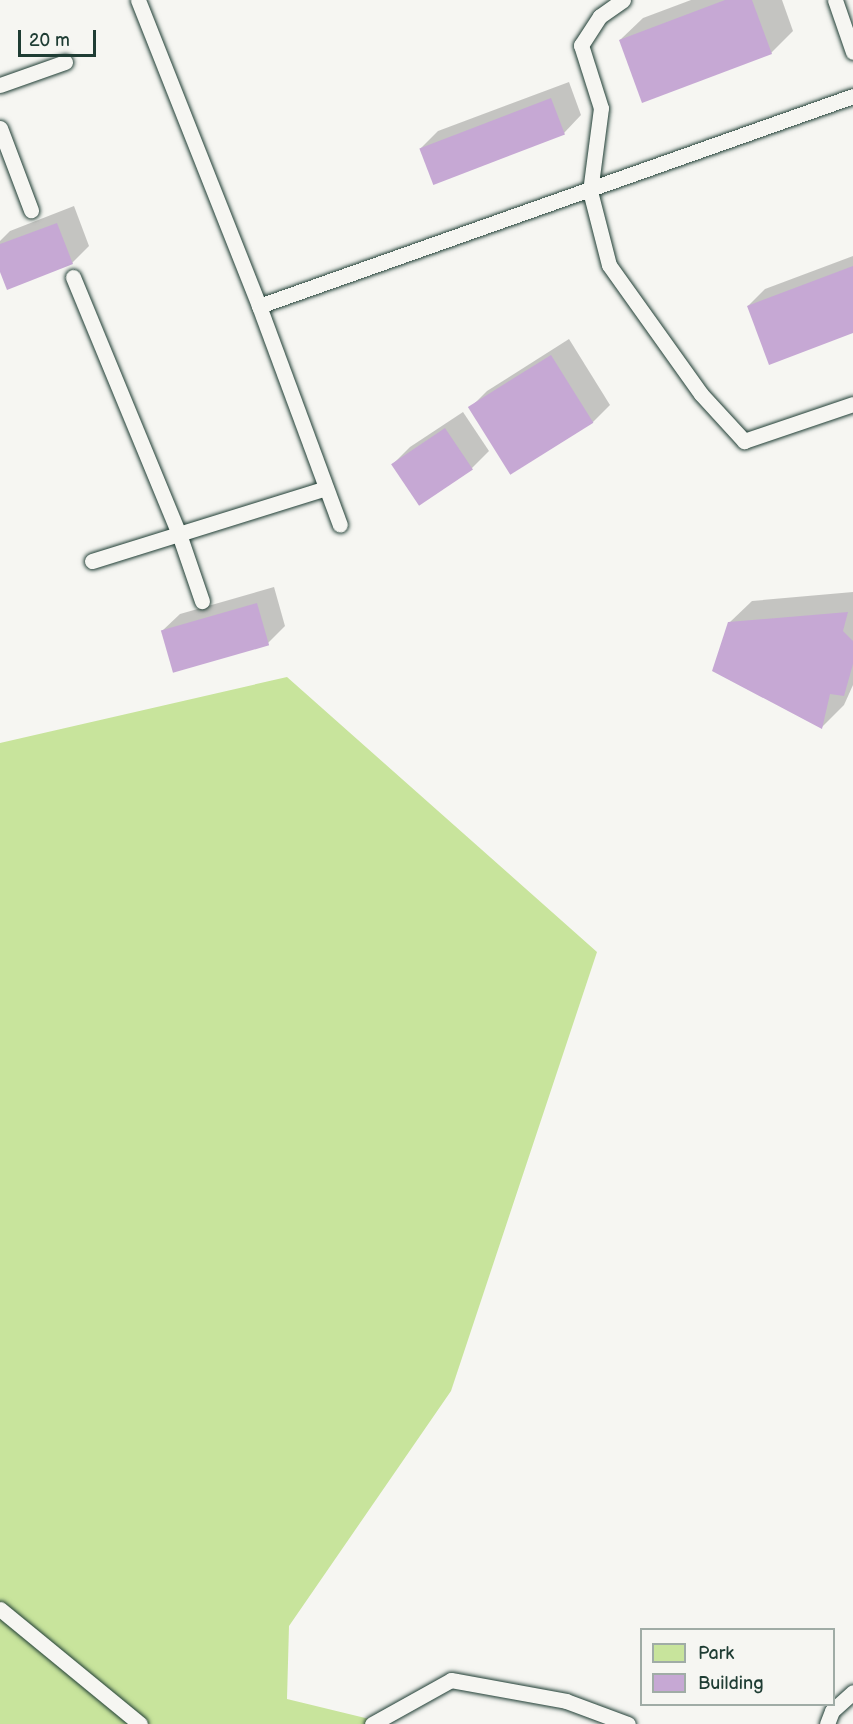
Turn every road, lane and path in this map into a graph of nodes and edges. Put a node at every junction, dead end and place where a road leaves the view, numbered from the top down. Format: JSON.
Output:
{"nodes":[{"id":1,"x":138,"y":0,"type":"edge"},
{"id":2,"x":623,"y":0,"type":"edge"},
{"id":3,"x":835,"y":0,"type":"edge"},
{"id":4,"x":853,"y":52,"type":"edge"},
{"id":5,"x":65,"y":62,"type":"dead end"},
{"id":6,"x":0,"y":86,"type":"edge"},
{"id":7,"x":853,"y":96,"type":"edge"},
{"id":8,"x":0,"y":128,"type":"edge"},
{"id":9,"x":590,"y":191,"type":"junction"},
{"id":10,"x":31,"y":210,"type":"dead end"},
{"id":11,"x":73,"y":277,"type":"dead end"},
{"id":12,"x":259,"y":306,"type":"junction"},
{"id":13,"x":853,"y":404,"type":"edge"},
{"id":14,"x":326,"y":488,"type":"junction"},
{"id":15,"x":340,"y":525,"type":"dead end"},
{"id":16,"x":179,"y":534,"type":"junction"},
{"id":17,"x":92,"y":561,"type":"dead end"},
{"id":18,"x":202,"y":601,"type":"dead end"},
{"id":19,"x":0,"y":1609,"type":"edge"},
{"id":20,"x":853,"y":1692,"type":"edge"},
{"id":21,"x":140,"y":1724,"type":"edge"},
{"id":22,"x":372,"y":1724,"type":"edge"},
{"id":23,"x":628,"y":1724,"type":"edge"},
{"id":24,"x":826,"y":1724,"type":"edge"}],
"edges":[{"from":1,"to":12,"type":"lane"},
{"from":2,"to":9,"type":"lane"},
{"from":3,"to":4,"type":"lane"},
{"from":5,"to":6,"type":"lane"},
{"from":7,"to":9,"type":"lane"},
{"from":8,"to":10,"type":"lane"},
{"from":9,"to":12,"type":"lane"},
{"from":9,"to":13,"type":"lane"},
{"from":11,"to":16,"type":"lane"},
{"from":12,"to":14,"type":"lane"},
{"from":14,"to":15,"type":"lane"},
{"from":14,"to":16,"type":"lane"},
{"from":16,"to":17,"type":"lane"},
{"from":16,"to":18,"type":"lane"},
{"from":19,"to":21,"type":"lane"},
{"from":20,"to":24,"type":"lane"},
{"from":22,"to":23,"type":"lane"}]}
